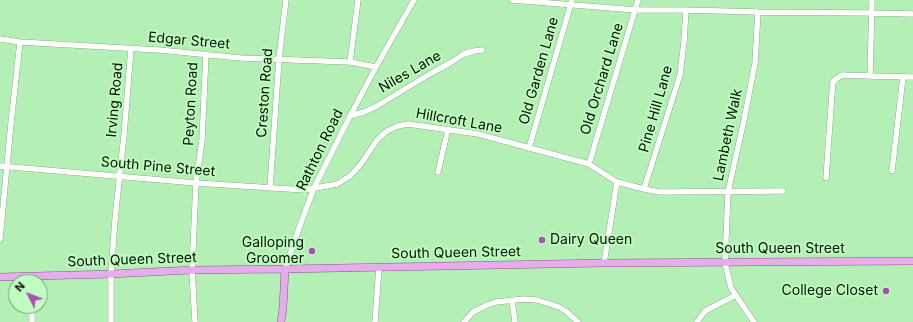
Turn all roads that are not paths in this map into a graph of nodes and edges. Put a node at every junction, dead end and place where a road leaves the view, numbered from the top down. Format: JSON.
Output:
{"nodes":[{"id":1,"x":286,"y":0,"type":"edge"},
{"id":2,"x":358,"y":0,"type":"edge"},
{"id":3,"x":414,"y":0,"type":"edge"},
{"id":4,"x":512,"y":0,"type":"edge"},
{"id":5,"x":638,"y":0,"type":"edge"},
{"id":6,"x":872,"y":0,"type":"edge"},
{"id":7,"x":572,"y":3,"type":"edge"},
{"id":8,"x":636,"y":10,"type":"junction"},
{"id":9,"x":686,"y":10,"type":"junction"},
{"id":10,"x":758,"y":12,"type":"junction"},
{"id":11,"x":871,"y":13,"type":"junction"},
{"id":12,"x":913,"y":14,"type":"edge"},
{"id":13,"x":0,"y":40,"type":"edge"},
{"id":14,"x":20,"y":42,"type":"junction"},
{"id":15,"x":131,"y":48,"type":"junction"},
{"id":16,"x":482,"y":50,"type":"dead end"},
{"id":17,"x":206,"y":54,"type":"junction"},
{"id":18,"x":279,"y":59,"type":"junction"},
{"id":19,"x":350,"y":62,"type":"junction"},
{"id":20,"x":376,"y":66,"type":"junction"},
{"id":21,"x":870,"y":76,"type":"junction"},
{"id":22,"x":902,"y":77,"type":"junction"},
{"id":23,"x":913,"y":77,"type":"edge"},
{"id":24,"x":350,"y":116,"type":"junction"},
{"id":25,"x":448,"y":129,"type":"junction"},
{"id":26,"x":529,"y":148,"type":"junction"},
{"id":27,"x":589,"y":164,"type":"junction"},
{"id":28,"x":3,"y":166,"type":"edge"},
{"id":29,"x":892,"y":171,"type":"dead end"},
{"id":30,"x":438,"y":172,"type":"dead end"},
{"id":31,"x":120,"y":176,"type":"junction"},
{"id":32,"x":826,"y":178,"type":"dead end"},
{"id":33,"x":617,"y":182,"type":"junction"},
{"id":34,"x":196,"y":183,"type":"junction"},
{"id":35,"x":270,"y":188,"type":"junction"},
{"id":36,"x":314,"y":188,"type":"junction"},
{"id":37,"x":644,"y":189,"type":"junction"},
{"id":38,"x":783,"y":191,"type":"dead end"},
{"id":39,"x":728,"y":192,"type":"junction"},
{"id":40,"x":0,"y":239,"type":"edge"},
{"id":41,"x":913,"y":261,"type":"edge"},
{"id":42,"x":604,"y":263,"type":"junction"},
{"id":43,"x":726,"y":263,"type":"junction"},
{"id":44,"x":379,"y":267,"type":"junction"},
{"id":45,"x":192,"y":270,"type":"junction"},
{"id":46,"x":285,"y":270,"type":"junction"},
{"id":47,"x":111,"y":274,"type":"junction"},
{"id":48,"x":48,"y":278,"type":"edge"},
{"id":49,"x":736,"y":295,"type":"junction"},
{"id":50,"x":512,"y":300,"type":"junction"},
{"id":51,"x":111,"y":322,"type":"edge"},
{"id":52,"x":195,"y":322,"type":"edge"},
{"id":53,"x":282,"y":322,"type":"edge"},
{"id":54,"x":375,"y":322,"type":"edge"},
{"id":55,"x":464,"y":322,"type":"edge"},
{"id":56,"x":515,"y":322,"type":"edge"},
{"id":57,"x":578,"y":322,"type":"edge"},
{"id":58,"x":697,"y":322,"type":"edge"},
{"id":59,"x":754,"y":322,"type":"edge"}],
"edges":[{"from":1,"to":18,"type":"street","name":"Creston Road"},
{"from":2,"to":19,"type":"street"},
{"from":3,"to":20,"type":"street","name":"Rathton Road"},
{"from":4,"to":7,"type":"street"},
{"from":5,"to":8,"type":"street","name":"Old Orchard Lane"},
{"from":6,"to":11,"type":"street"},
{"from":7,"to":8,"type":"street"},
{"from":7,"to":26,"type":"street","name":"Old Garden Lane"},
{"from":8,"to":9,"type":"street"},
{"from":8,"to":27,"type":"street","name":"Old Orchard Lane"},
{"from":9,"to":10,"type":"street"},
{"from":9,"to":37,"type":"street","name":"Pine Hill Lane"},
{"from":10,"to":11,"type":"street"},
{"from":10,"to":39,"type":"street","name":"Lambeth Walk"},
{"from":11,"to":12,"type":"street"},
{"from":11,"to":21,"type":"street"},
{"from":13,"to":14,"type":"street","name":"Edgar Street"},
{"from":14,"to":15,"type":"street","name":"Edgar Street"},
{"from":14,"to":28,"type":"street"},
{"from":15,"to":17,"type":"street","name":"Edgar Street"},
{"from":15,"to":31,"type":"street","name":"Irving Road"},
{"from":16,"to":24,"type":"street","name":"Niles Lane"},
{"from":17,"to":18,"type":"street","name":"Edgar Street"},
{"from":17,"to":34,"type":"street","name":"Peyton Road"},
{"from":18,"to":19,"type":"street","name":"Edgar Street"},
{"from":18,"to":35,"type":"street","name":"Creston Road"},
{"from":19,"to":20,"type":"street","name":"Edgar Street"},
{"from":20,"to":24,"type":"street","name":"Rathton Road"},
{"from":21,"to":22,"type":"street"},
{"from":21,"to":32,"type":"street"},
{"from":22,"to":23,"type":"street"},
{"from":22,"to":29,"type":"street"},
{"from":24,"to":36,"type":"street","name":"Rathton Road"},
{"from":25,"to":26,"type":"street","name":"Hillcroft Lane"},
{"from":25,"to":30,"type":"street"},
{"from":25,"to":36,"type":"street","name":"Hillcroft Lane"},
{"from":26,"to":27,"type":"street","name":"Hillcroft Lane"},
{"from":27,"to":33,"type":"street","name":"Hillcroft Lane"},
{"from":28,"to":31,"type":"street","name":"South Pine Street"},
{"from":28,"to":40,"type":"street"},
{"from":31,"to":34,"type":"street","name":"South Pine Street"},
{"from":31,"to":47,"type":"street","name":"Irving Road"},
{"from":33,"to":37,"type":"street","name":"Hillcroft Lane"},
{"from":33,"to":42,"type":"street"},
{"from":34,"to":35,"type":"street","name":"South Pine Street"},
{"from":34,"to":45,"type":"street","name":"Peyton Road"},
{"from":35,"to":36,"type":"street","name":"South Pine Street"},
{"from":36,"to":46,"type":"street","name":"Rathton Road"},
{"from":37,"to":39,"type":"street","name":"Hillcroft Lane"},
{"from":38,"to":39,"type":"street","name":"Hillcroft Lane"},
{"from":39,"to":43,"type":"street","name":"Lambeth Walk"},
{"from":41,"to":43,"type":"main road","name":"South Queen Street"},
{"from":42,"to":43,"type":"main road","name":"South Queen Street"},
{"from":42,"to":44,"type":"main road","name":"South Queen Street"},
{"from":43,"to":49,"type":"street","name":"Lambeth Walk"},
{"from":44,"to":46,"type":"main road","name":"South Queen Street"},
{"from":44,"to":54,"type":"street"},
{"from":45,"to":46,"type":"main road","name":"South Queen Street"},
{"from":45,"to":47,"type":"main road","name":"South Queen Street"},
{"from":45,"to":52,"type":"street","name":"Peyton Road"},
{"from":46,"to":53,"type":"main road","name":"Rathton Road"},
{"from":47,"to":48,"type":"main road","name":"South Queen Street"},
{"from":47,"to":51,"type":"street","name":"Irving Road"},
{"from":49,"to":58,"type":"street"},
{"from":49,"to":59,"type":"street","name":"Lambeth Walk"},
{"from":50,"to":55,"type":"street"},
{"from":50,"to":56,"type":"street"},
{"from":50,"to":57,"type":"street"}]}
